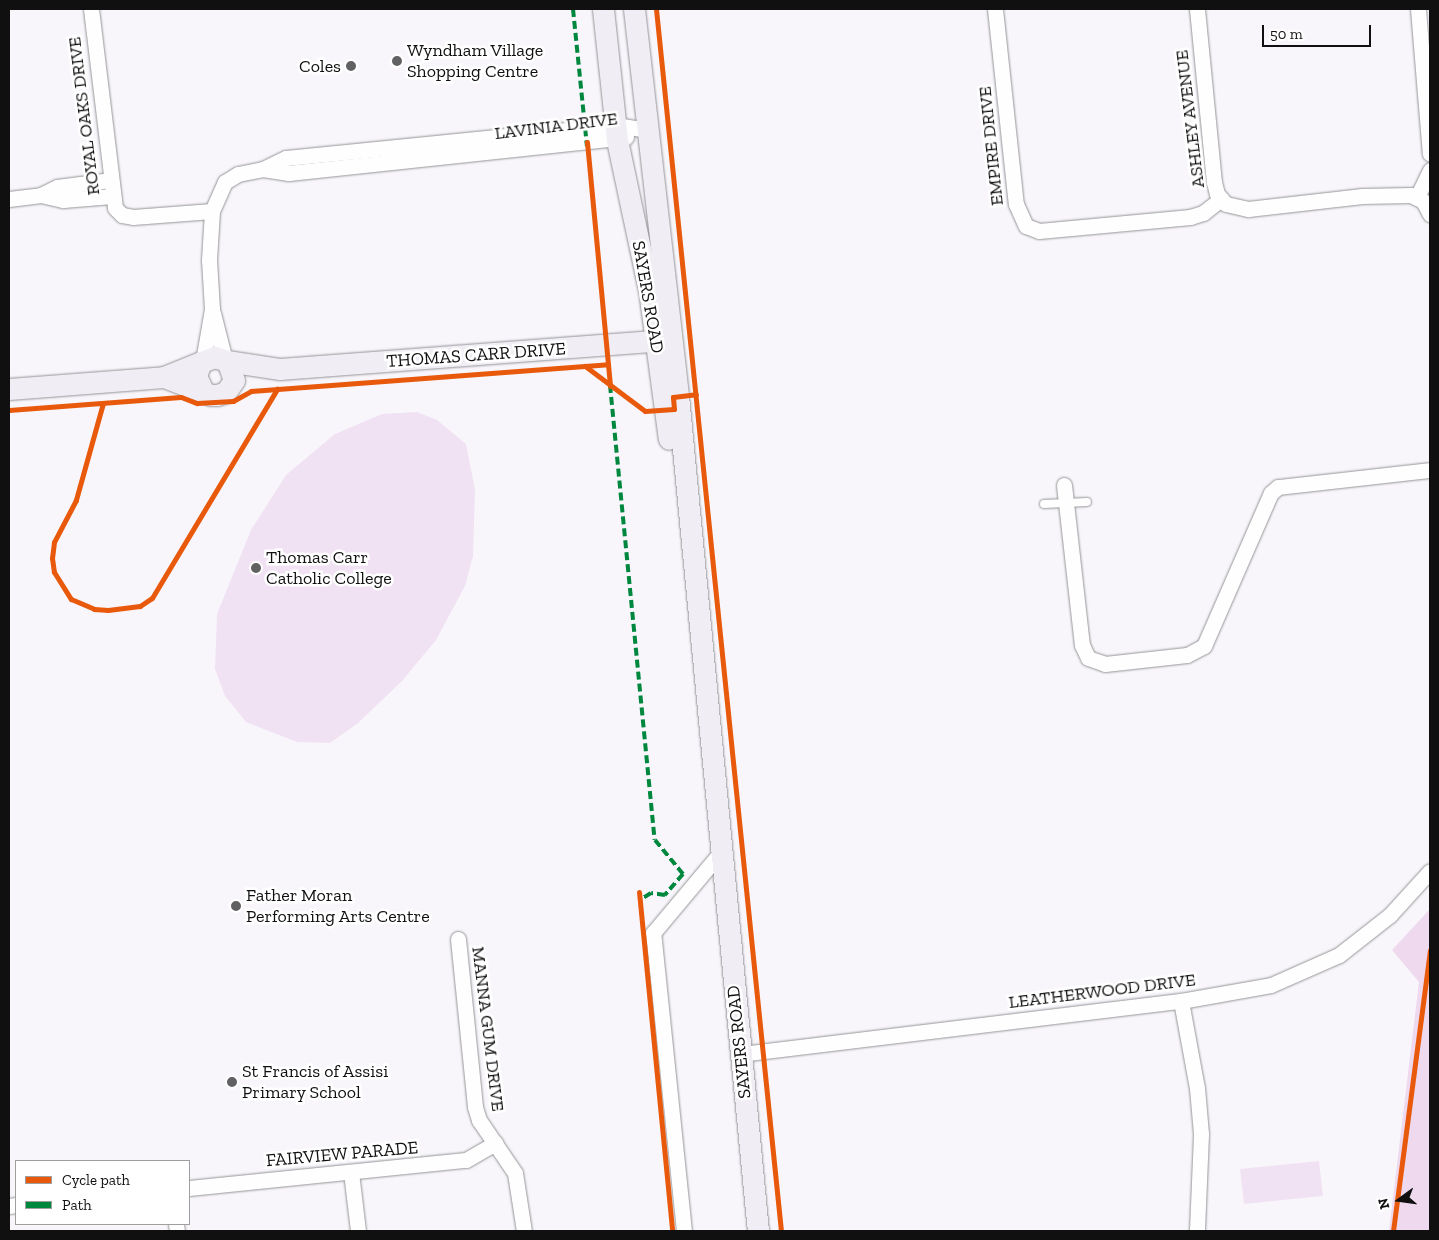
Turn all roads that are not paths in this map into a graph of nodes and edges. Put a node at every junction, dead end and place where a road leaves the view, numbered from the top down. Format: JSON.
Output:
{"nodes":[{"id":1,"x":91,"y":9,"type":"edge"},
{"id":2,"x":603,"y":9,"type":"edge"},
{"id":3,"x":634,"y":9,"type":"edge"},
{"id":4,"x":995,"y":9,"type":"edge"},
{"id":5,"x":1197,"y":9,"type":"edge"},
{"id":6,"x":1418,"y":9,"type":"edge"},
{"id":7,"x":647,"y":130,"type":"junction"},
{"id":8,"x":616,"y":132,"type":"junction"},
{"id":9,"x":1430,"y":154,"type":"edge"},
{"id":10,"x":1430,"y":170,"type":"edge"},
{"id":11,"x":110,"y":180,"type":"junction"},
{"id":12,"x":1423,"y":194,"type":"edge"},
{"id":13,"x":41,"y":195,"type":"junction"},
{"id":14,"x":112,"y":196,"type":"junction"},
{"id":15,"x":9,"y":199,"type":"edge"},
{"id":16,"x":1220,"y":199,"type":"junction"},
{"id":17,"x":212,"y":211,"type":"junction"},
{"id":18,"x":1430,"y":214,"type":"edge"},
{"id":19,"x":212,"y":309,"type":"junction"},
{"id":20,"x":664,"y":340,"type":"junction"},
{"id":21,"x":226,"y":361,"type":"junction"},
{"id":22,"x":202,"y":362,"type":"junction"},
{"id":23,"x":280,"y":369,"type":"junction"},
{"id":24,"x":164,"y":377,"type":"junction"},
{"id":25,"x":231,"y":387,"type":"junction"},
{"id":26,"x":9,"y":389,"type":"edge"},
{"id":27,"x":203,"y":391,"type":"junction"},
{"id":28,"x":1430,"y":470,"type":"edge"},
{"id":29,"x":1064,"y":485,"type":"dead end"},
{"id":30,"x":1087,"y":502,"type":"dead end"},
{"id":31,"x":1044,"y":504,"type":"dead end"},
{"id":32,"x":1066,"y":505,"type":"junction"},
{"id":33,"x":721,"y":852,"type":"junction"},
{"id":34,"x":1429,"y":875,"type":"edge"},
{"id":35,"x":458,"y":939,"type":"dead end"},
{"id":36,"x":1181,"y":1001,"type":"junction"},
{"id":37,"x":741,"y":1054,"type":"junction"},
{"id":38,"x":495,"y":1143,"type":"junction"},
{"id":39,"x":351,"y":1172,"type":"junction"},
{"id":40,"x":190,"y":1188,"type":"edge"},
{"id":41,"x":358,"y":1231,"type":"edge"},
{"id":42,"x":524,"y":1231,"type":"edge"},
{"id":43,"x":684,"y":1231,"type":"edge"},
{"id":44,"x":758,"y":1231,"type":"edge"},
{"id":45,"x":1197,"y":1231,"type":"edge"}],
"edges":[{"from":1,"to":11,"type":"street","name":"ROYAL OAKS DRIVE"},
{"from":2,"to":8,"type":"main road","name":"SAYERS ROAD"},
{"from":3,"to":7,"type":"main road","name":"SAYERS ROAD"},
{"from":4,"to":16,"type":"street","name":"EMPIRE DRIVE"},
{"from":5,"to":16,"type":"street","name":"ASHLEY AVENUE"},
{"from":6,"to":9,"type":"street"},
{"from":7,"to":8,"type":"street","name":"LAVINIA DRIVE"},
{"from":7,"to":20,"type":"main road","name":"SAYERS ROAD"},
{"from":8,"to":17,"type":"street","name":"LAVINIA DRIVE"},
{"from":8,"to":20,"type":"main road","name":"SAYERS ROAD"},
{"from":10,"to":12,"type":"street"},
{"from":11,"to":13,"type":"street"},
{"from":11,"to":14,"type":"street","name":"ROYAL OAKS DRIVE"},
{"from":12,"to":16,"type":"street","name":"ASHLEY AVENUE"},
{"from":12,"to":18,"type":"street"},
{"from":13,"to":14,"type":"street"},
{"from":13,"to":15,"type":"street"},
{"from":14,"to":17,"type":"street","name":"ROYAL OAKS DRIVE"},
{"from":17,"to":19,"type":"street","name":"LAVINIA DRIVE"},
{"from":19,"to":21,"type":"street","name":"LAVINIA DRIVE"},
{"from":19,"to":22,"type":"street","name":"LAVINIA DRIVE"},
{"from":20,"to":23,"type":"main road","name":"THOMAS CARR DRIVE"},
{"from":20,"to":33,"type":"main road","name":"SAYERS ROAD"},
{"from":21,"to":22,"type":"main road"},
{"from":21,"to":23,"type":"main road","name":"THOMAS CARR DRIVE"},
{"from":21,"to":25,"type":"main road"},
{"from":22,"to":24,"type":"main road"},
{"from":22,"to":27,"type":"main road"},
{"from":23,"to":25,"type":"main road","name":"THOMAS CARR DRIVE"},
{"from":24,"to":26,"type":"main road"},
{"from":24,"to":27,"type":"main road"},
{"from":25,"to":27,"type":"main road"},
{"from":28,"to":32,"type":"street"},
{"from":29,"to":32,"type":"street"},
{"from":30,"to":32,"type":"lane"},
{"from":31,"to":32,"type":"lane"},
{"from":33,"to":37,"type":"main road","name":"SAYERS ROAD"},
{"from":33,"to":43,"type":"street"},
{"from":34,"to":36,"type":"street","name":"LEATHERWOOD DRIVE"},
{"from":35,"to":38,"type":"street","name":"MANNA GUM DRIVE"},
{"from":36,"to":37,"type":"street","name":"LEATHERWOOD DRIVE"},
{"from":36,"to":45,"type":"street"},
{"from":37,"to":44,"type":"main road","name":"SAYERS ROAD"},
{"from":38,"to":39,"type":"street","name":"FAIRVIEW PARADE"},
{"from":38,"to":42,"type":"street","name":"MANNA GUM DRIVE"},
{"from":39,"to":40,"type":"street","name":"FAIRVIEW PARADE"},
{"from":39,"to":41,"type":"street"}]}
